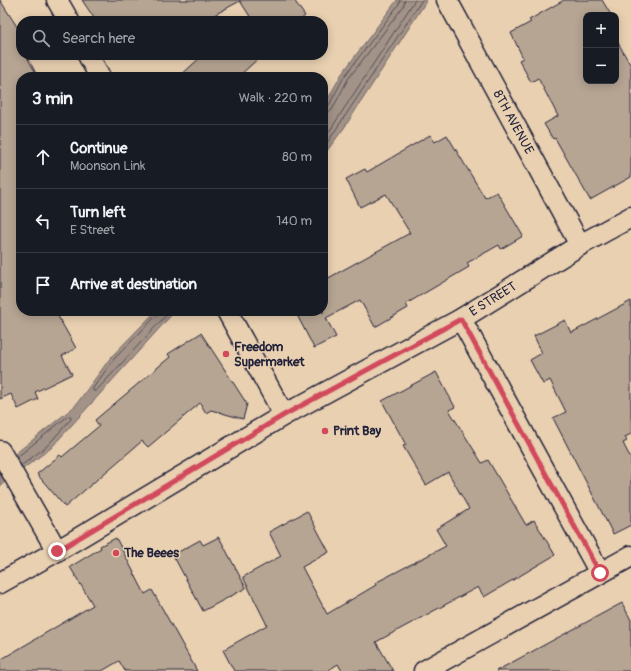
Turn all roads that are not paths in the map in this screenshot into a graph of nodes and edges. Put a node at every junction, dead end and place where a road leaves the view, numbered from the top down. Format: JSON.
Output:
{"nodes":[{"id":1,"x":57,"y":0,"type":"edge"},
{"id":2,"x":447,"y":0,"type":"edge"},
{"id":3,"x":66,"y":16,"type":"edge"},
{"id":4,"x":91,"y":60,"type":"edge"},
{"id":5,"x":97,"y":72,"type":"edge"},
{"id":6,"x":631,"y":217,"type":"edge"},
{"id":7,"x":580,"y":245,"type":"junction"},
{"id":8,"x":230,"y":316,"type":"edge"},
{"id":9,"x":461,"y":319,"type":"junction"},
{"id":10,"x":284,"y":415,"type":"junction"},
{"id":11,"x":2,"y":454,"type":"edge"},
{"id":12,"x":57,"y":551,"type":"junction"},
{"id":13,"x":631,"y":556,"type":"edge"},
{"id":14,"x":600,"y":573,"type":"junction"},
{"id":15,"x":0,"y":583,"type":"edge"},
{"id":16,"x":424,"y":671,"type":"edge"}],
"edges":[{"from":1,"to":3,"type":"street"},
{"from":2,"to":7,"type":"street","name":"8TH AVENUE"},
{"from":4,"to":5,"type":"street"},
{"from":6,"to":7,"type":"street","name":"E STREET"},
{"from":7,"to":9,"type":"street","name":"E STREET"},
{"from":8,"to":10,"type":"street"},
{"from":9,"to":10,"type":"street","name":"E STREET"},
{"from":9,"to":14,"type":"street"},
{"from":10,"to":12,"type":"street","name":"E STREET"},
{"from":11,"to":12,"type":"street"},
{"from":12,"to":15,"type":"street","name":"E STREET"},
{"from":13,"to":14,"type":"street"},
{"from":14,"to":16,"type":"street"}]}
